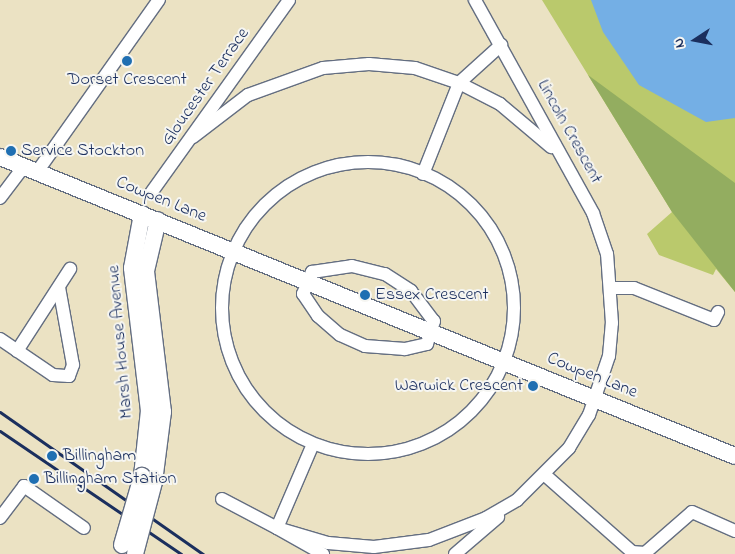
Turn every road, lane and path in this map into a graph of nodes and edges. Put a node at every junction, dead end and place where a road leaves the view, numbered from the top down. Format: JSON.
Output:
{"nodes":[{"id":1,"x":160,"y":0,"type":"edge"},
{"id":2,"x":289,"y":0,"type":"edge"},
{"id":3,"x":475,"y":0,"type":"edge"},
{"id":4,"x":501,"y":45,"type":"junction"},
{"id":5,"x":234,"y":78,"type":"junction"},
{"id":6,"x":459,"y":83,"type":"junction"},
{"id":7,"x":248,"y":95,"type":"junction"},
{"id":8,"x":193,"y":137,"type":"junction"},
{"id":9,"x":0,"y":157,"type":"edge"},
{"id":10,"x":565,"y":161,"type":"junction"},
{"id":11,"x":31,"y":169,"type":"junction"},
{"id":12,"x":423,"y":174,"type":"junction"},
{"id":13,"x":151,"y":193,"type":"dead end"},
{"id":14,"x":0,"y":198,"type":"edge"},
{"id":15,"x":142,"y":214,"type":"junction"},
{"id":16,"x":158,"y":220,"type":"junction"},
{"id":17,"x":233,"y":252,"type":"junction"},
{"id":18,"x":70,"y":269,"type":"dead end"},
{"id":19,"x":306,"y":282,"type":"junction"},
{"id":20,"x":58,"y":287,"type":"junction"},
{"id":21,"x":612,"y":288,"type":"junction"},
{"id":22,"x":718,"y":312,"type":"dead end"},
{"id":23,"x":433,"y":332,"type":"junction"},
{"id":24,"x":0,"y":339,"type":"edge"},
{"id":25,"x":18,"y":351,"type":"junction"},
{"id":26,"x":503,"y":361,"type":"junction"},
{"id":27,"x":595,"y":398,"type":"junction"},
{"id":28,"x":313,"y":444,"type":"junction"},
{"id":29,"x":734,"y":451,"type":"edge"},
{"id":30,"x":545,"y":475,"type":"junction"},
{"id":31,"x":148,"y":479,"type":"junction"},
{"id":32,"x":222,"y":499,"type":"dead end"},
{"id":33,"x":516,"y":500,"type":"junction"},
{"id":34,"x":0,"y":518,"type":"edge"},
{"id":35,"x":84,"y":528,"type":"dead end"},
{"id":36,"x":278,"y":528,"type":"junction"},
{"id":37,"x":735,"y":531,"type":"edge"},
{"id":38,"x":126,"y":551,"type":"edge"},
{"id":39,"x":645,"y":553,"type":"edge"},
{"id":40,"x":323,"y":554,"type":"edge"},
{"id":41,"x":456,"y":554,"type":"edge"}],
"edges":[{"from":1,"to":11,"type":"street"},
{"from":2,"to":5,"type":"street","name":"Gloucester Terrace"},
{"from":3,"to":4,"type":"street","name":"Lincoln Crescent"},
{"from":4,"to":6,"type":"street"},
{"from":4,"to":10,"type":"street","name":"Lincoln Crescent"},
{"from":5,"to":7,"type":"street"},
{"from":5,"to":8,"type":"street","name":"Gloucester Terrace"},
{"from":6,"to":7,"type":"street"},
{"from":6,"to":10,"type":"street"},
{"from":6,"to":12,"type":"street"},
{"from":7,"to":8,"type":"street"},
{"from":8,"to":13,"type":"street","name":"Gloucester Terrace"},
{"from":9,"to":11,"type":"street","name":"Cowpen Lane"},
{"from":10,"to":21,"type":"street","name":"Lincoln Crescent"},
{"from":11,"to":14,"type":"street"},
{"from":11,"to":15,"type":"street","name":"Cowpen Lane"},
{"from":12,"to":17,"type":"street"},
{"from":12,"to":26,"type":"street"},
{"from":15,"to":16,"type":"street","name":"Cowpen Lane"},
{"from":15,"to":31,"type":"street","name":"Marsh House Avenue"},
{"from":16,"to":17,"type":"street","name":"Cowpen Lane"},
{"from":16,"to":31,"type":"street","name":"Marsh House Avenue"},
{"from":17,"to":19,"type":"street","name":"Cowpen Lane"},
{"from":17,"to":28,"type":"street"},
{"from":18,"to":20,"type":"street"},
{"from":19,"to":23,"type":"street","name":"Cowpen Lane"},
{"from":19,"to":23,"type":"street"},
{"from":19,"to":23,"type":"street"},
{"from":20,"to":25,"type":"street"},
{"from":20,"to":25,"type":"street"},
{"from":21,"to":22,"type":"street"},
{"from":21,"to":27,"type":"street","name":"Lincoln Crescent"},
{"from":23,"to":26,"type":"street","name":"Cowpen Lane"},
{"from":24,"to":25,"type":"street"},
{"from":26,"to":27,"type":"street","name":"Cowpen Lane"},
{"from":26,"to":28,"type":"street"},
{"from":27,"to":29,"type":"street","name":"Cowpen Lane"},
{"from":27,"to":30,"type":"street"},
{"from":28,"to":36,"type":"street"},
{"from":30,"to":33,"type":"street"},
{"from":30,"to":39,"type":"street"},
{"from":31,"to":38,"type":"street","name":"Marsh House Avenue","bridge":true},
{"from":32,"to":36,"type":"street"},
{"from":33,"to":36,"type":"street"},
{"from":33,"to":41,"type":"street"},
{"from":34,"to":35,"type":"street"},
{"from":36,"to":40,"type":"street"},
{"from":37,"to":39,"type":"street"}]}
